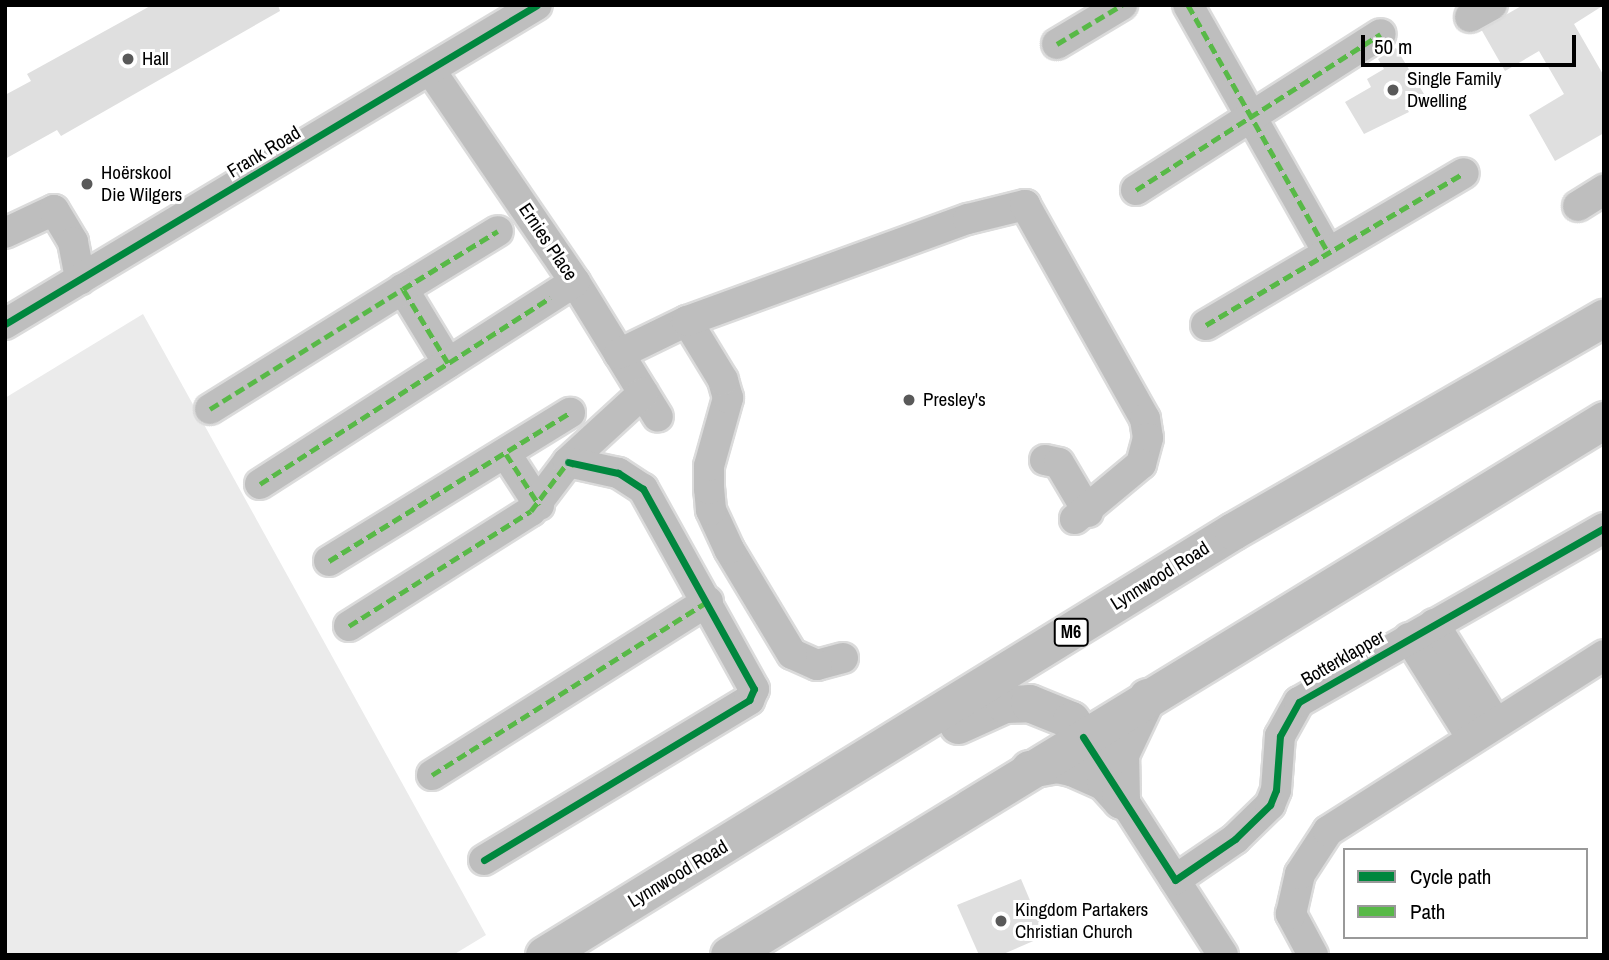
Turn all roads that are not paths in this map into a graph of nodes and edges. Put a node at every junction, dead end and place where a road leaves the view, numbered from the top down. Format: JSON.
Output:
{"nodes":[{"id":1,"x":537,"y":5,"type":"edge"},
{"id":2,"x":1122,"y":5,"type":"edge"},
{"id":3,"x":1188,"y":5,"type":"edge"},
{"id":4,"x":1381,"y":34,"type":"dead end"},
{"id":5,"x":1057,"y":44,"type":"dead end"},
{"id":6,"x":431,"y":71,"type":"junction"},
{"id":7,"x":1252,"y":120,"type":"junction"},
{"id":8,"x":1464,"y":173,"type":"dead end"},
{"id":9,"x":1136,"y":190,"type":"dead end"},
{"id":10,"x":1604,"y":190,"type":"edge"},
{"id":11,"x":1578,"y":206,"type":"dead end"},
{"id":12,"x":498,"y":231,"type":"dead end"},
{"id":13,"x":5,"y":233,"type":"edge"},
{"id":14,"x":1327,"y":251,"type":"junction"},
{"id":15,"x":80,"y":279,"type":"junction"},
{"id":16,"x":575,"y":282,"type":"junction"},
{"id":17,"x":402,"y":289,"type":"junction"},
{"id":18,"x":1604,"y":307,"type":"edge"},
{"id":19,"x":1604,"y":318,"type":"edge"},
{"id":20,"x":687,"y":321,"type":"junction"},
{"id":21,"x":5,"y":324,"type":"edge"},
{"id":22,"x":1206,"y":325,"type":"dead end"},
{"id":23,"x":1568,"y":340,"type":"junction"},
{"id":24,"x":619,"y":354,"type":"junction"},
{"id":25,"x":449,"y":363,"type":"junction"},
{"id":26,"x":210,"y":409,"type":"dead end"},
{"id":27,"x":570,"y":413,"type":"dead end"},
{"id":28,"x":1604,"y":420,"type":"edge"},
{"id":29,"x":506,"y":454,"type":"junction"},
{"id":30,"x":1045,"y":460,"type":"dead end"},
{"id":31,"x":568,"y":463,"type":"junction"},
{"id":32,"x":260,"y":484,"type":"dead end"},
{"id":33,"x":539,"y":505,"type":"junction"},
{"id":34,"x":1604,"y":528,"type":"edge"},
{"id":35,"x":329,"y":561,"type":"dead end"},
{"id":36,"x":708,"y":601,"type":"junction"},
{"id":37,"x":349,"y":626,"type":"dead end"},
{"id":38,"x":1422,"y":631,"type":"junction"},
{"id":39,"x":1604,"y":655,"type":"edge"},
{"id":40,"x":843,"y":658,"type":"dead end"},
{"id":41,"x":1147,"y":697,"type":"junction"},
{"id":42,"x":1483,"y":729,"type":"junction"},
{"id":43,"x":1083,"y":737,"type":"junction"},
{"id":44,"x":1027,"y":769,"type":"junction"},
{"id":45,"x":432,"y":775,"type":"dead end"},
{"id":46,"x":1121,"y":800,"type":"junction"},
{"id":47,"x":484,"y":860,"type":"dead end"},
{"id":48,"x":688,"y":869,"type":"junction"},
{"id":49,"x":1175,"y":880,"type":"junction"},
{"id":50,"x":544,"y":955,"type":"edge"},
{"id":51,"x":729,"y":955,"type":"edge"},
{"id":52,"x":1223,"y":955,"type":"edge"},
{"id":53,"x":1314,"y":955,"type":"edge"}],
"edges":[{"from":1,"to":6,"type":"street","name":"Frank Road"},
{"from":2,"to":5,"type":"street"},
{"from":3,"to":7,"type":"street"},
{"from":4,"to":7,"type":"street"},
{"from":6,"to":15,"type":"street","name":"Frank Road"},
{"from":6,"to":16,"type":"street","name":"Ernies Place"},
{"from":7,"to":9,"type":"street"},
{"from":7,"to":14,"type":"street"},
{"from":8,"to":14,"type":"street"},
{"from":10,"to":11,"type":"street"},
{"from":12,"to":17,"type":"street"},
{"from":13,"to":15,"type":"street"},
{"from":14,"to":22,"type":"street"},
{"from":15,"to":21,"type":"street","name":"Frank Road"},
{"from":16,"to":24,"type":"street","name":"Ernies Place"},
{"from":16,"to":25,"type":"street"},
{"from":17,"to":25,"type":"street"},
{"from":17,"to":26,"type":"street"},
{"from":18,"to":23,"type":"main road"},
{"from":19,"to":23,"type":"main road","name":"Lynnwood Road","number":"M6"},
{"from":20,"to":24,"type":"street"},
{"from":20,"to":30,"type":"street"},
{"from":20,"to":40,"type":"street"},
{"from":23,"to":48,"type":"main road","name":"Lynnwood Road","number":"M6"},
{"from":24,"to":31,"type":"street","name":"Ernies Place"},
{"from":25,"to":32,"type":"street"},
{"from":27,"to":29,"type":"street"},
{"from":28,"to":41,"type":"main road"},
{"from":29,"to":33,"type":"street"},
{"from":29,"to":35,"type":"street"},
{"from":31,"to":33,"type":"street"},
{"from":31,"to":36,"type":"street"},
{"from":33,"to":37,"type":"street"},
{"from":34,"to":38,"type":"street","name":"Botterklapper"},
{"from":36,"to":45,"type":"street"},
{"from":36,"to":47,"type":"street"},
{"from":38,"to":42,"type":"street"},
{"from":38,"to":49,"type":"street","name":"Botterklapper"},
{"from":39,"to":42,"type":"street"},
{"from":41,"to":43,"type":"main road"},
{"from":41,"to":46,"type":"main road"},
{"from":42,"to":53,"type":"street"},
{"from":43,"to":44,"type":"main road"},
{"from":43,"to":46,"type":"street"},
{"from":43,"to":48,"type":"main road"},
{"from":44,"to":46,"type":"main road"},
{"from":44,"to":51,"type":"main road"},
{"from":46,"to":49,"type":"street"},
{"from":48,"to":50,"type":"main road","name":"Lynnwood Road","number":"M6"},
{"from":49,"to":52,"type":"street"}]}
